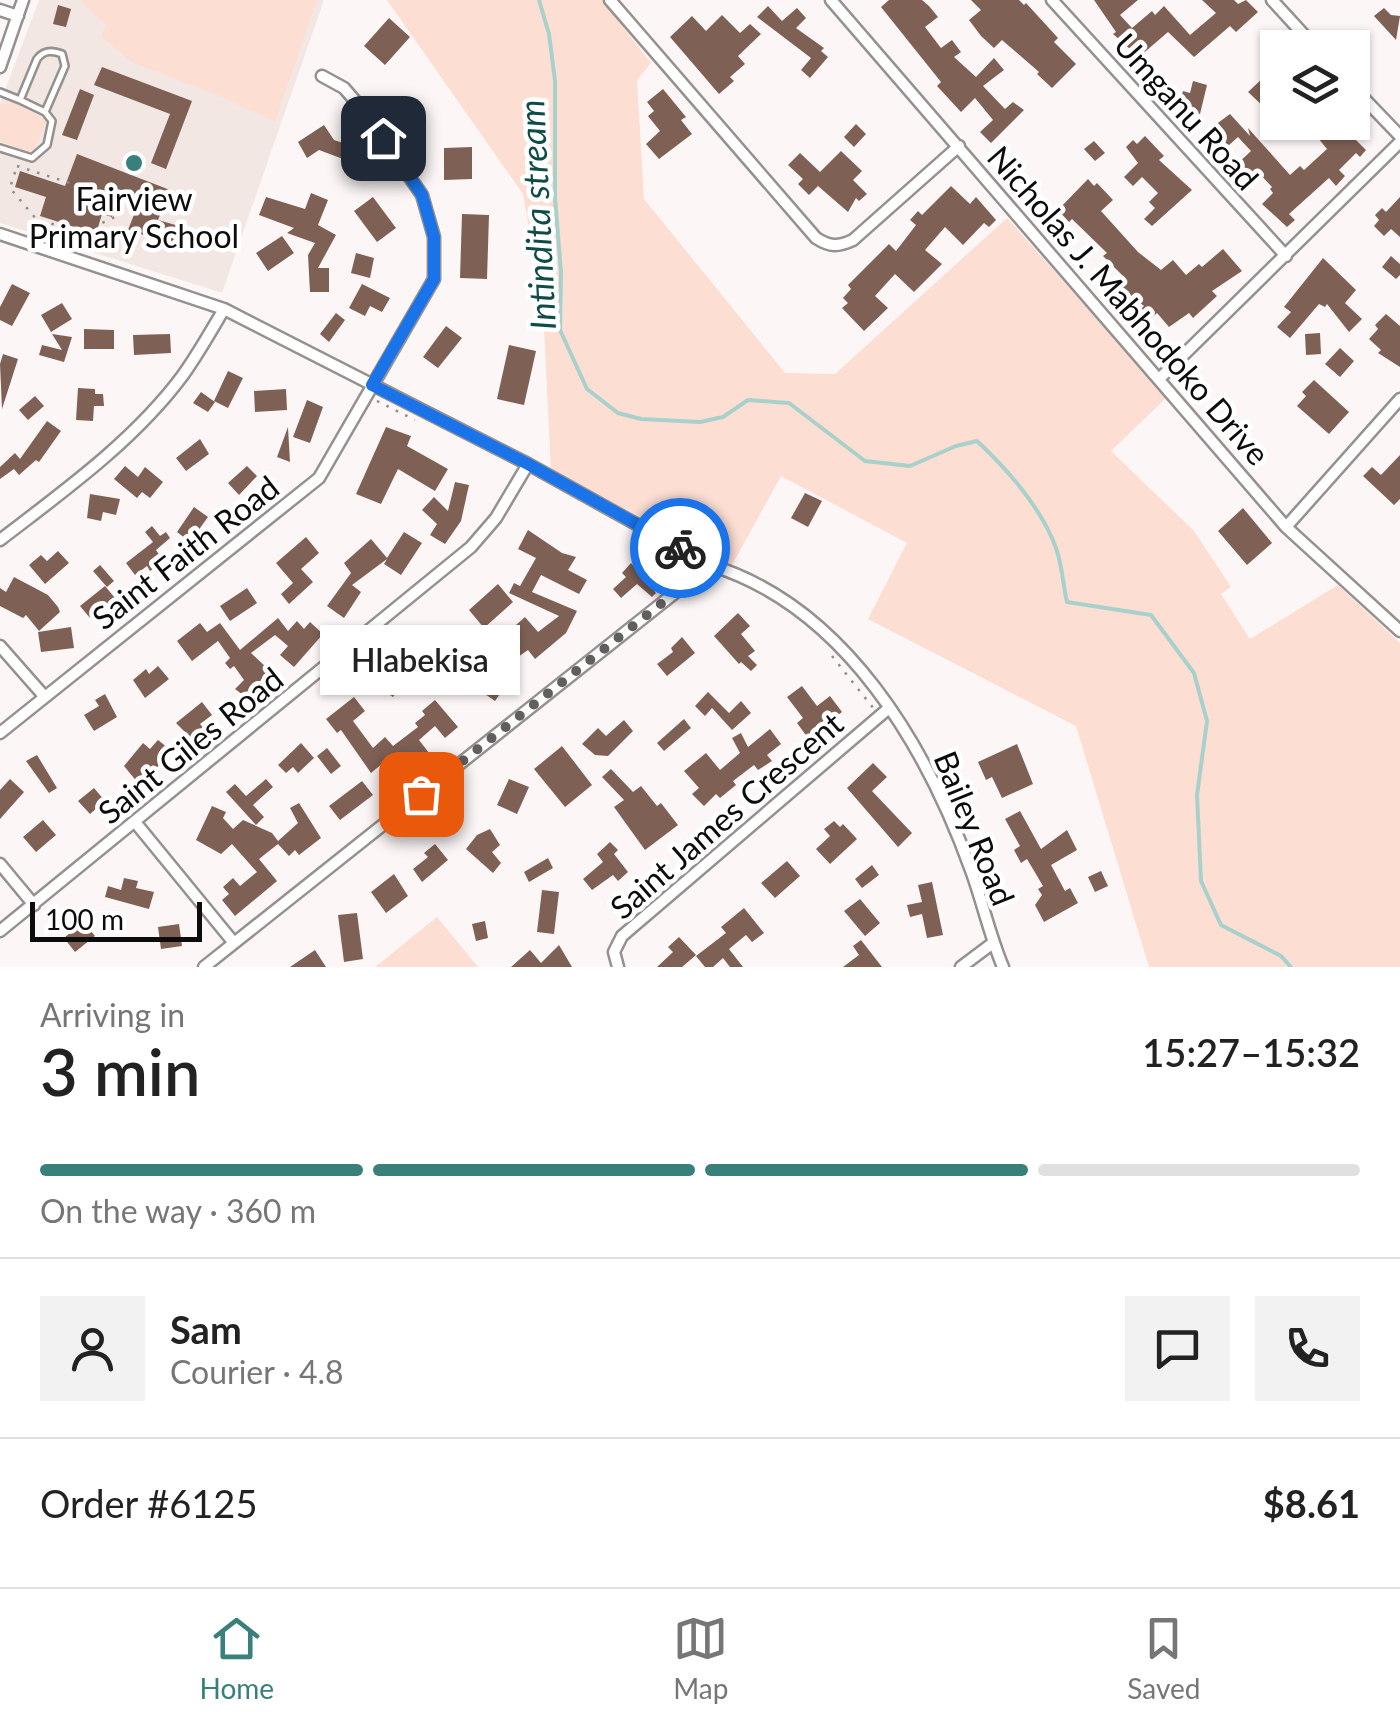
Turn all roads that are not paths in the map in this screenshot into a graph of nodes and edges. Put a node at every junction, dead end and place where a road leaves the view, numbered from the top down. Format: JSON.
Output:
{"nodes":[{"id":1,"x":23,"y":0,"type":"edge"},
{"id":2,"x":610,"y":0,"type":"edge"},
{"id":3,"x":849,"y":0,"type":"edge"},
{"id":4,"x":1052,"y":0,"type":"edge"},
{"id":5,"x":1272,"y":0,"type":"edge"},
{"id":6,"x":835,"y":4,"type":"edge"},
{"id":7,"x":0,"y":10,"type":"edge"},
{"id":8,"x":18,"y":16,"type":"junction"},
{"id":9,"x":1300,"y":30,"type":"edge"},
{"id":10,"x":0,"y":67,"type":"edge"},
{"id":11,"x":322,"y":76,"type":"dead end"},
{"id":12,"x":0,"y":92,"type":"edge"},
{"id":13,"x":20,"y":100,"type":"junction"},
{"id":14,"x":1370,"y":106,"type":"edge"},
{"id":15,"x":45,"y":112,"type":"junction"},
{"id":16,"x":1400,"y":139,"type":"edge"},
{"id":17,"x":958,"y":146,"type":"junction"},
{"id":18,"x":0,"y":148,"type":"edge"},
{"id":19,"x":0,"y":234,"type":"edge"},
{"id":20,"x":1286,"y":256,"type":"junction"},
{"id":21,"x":224,"y":309,"type":"junction"},
{"id":22,"x":1160,"y":378,"type":"junction"},
{"id":23,"x":370,"y":390,"type":"junction"},
{"id":24,"x":1400,"y":399,"type":"edge"},
{"id":25,"x":528,"y":464,"type":"junction"},
{"id":26,"x":1286,"y":527,"type":"junction"},
{"id":27,"x":0,"y":540,"type":"edge"},
{"id":28,"x":710,"y":565,"type":"junction"},
{"id":29,"x":1400,"y":631,"type":"edge"},
{"id":30,"x":0,"y":646,"type":"edge"},
{"id":31,"x":44,"y":696,"type":"junction"},
{"id":32,"x":889,"y":708,"type":"junction"},
{"id":33,"x":0,"y":733,"type":"edge"},
{"id":34,"x":135,"y":822,"type":"junction"},
{"id":35,"x":0,"y":864,"type":"edge"},
{"id":36,"x":34,"y":905,"type":"junction"},
{"id":37,"x":0,"y":932,"type":"edge"},
{"id":38,"x":234,"y":943,"type":"junction"},
{"id":39,"x":993,"y":943,"type":"junction"},
{"id":40,"x":204,"y":967,"type":"edge"},
{"id":41,"x":618,"y":967,"type":"edge"},
{"id":42,"x":962,"y":967,"type":"edge"},
{"id":43,"x":1002,"y":967,"type":"edge"}],
"edges":[{"from":1,"to":8,"type":"street"},
{"from":2,"to":17,"type":"street"},
{"from":3,"to":6,"type":"street"},
{"from":4,"to":20,"type":"street","name":"Umganu Road"},
{"from":5,"to":9,"type":"street"},
{"from":6,"to":17,"type":"street","name":"Nicholas J. Mabhodoko Drive"},
{"from":7,"to":8,"type":"street"},
{"from":8,"to":10,"type":"street"},
{"from":11,"to":23,"type":"street","name":"Saint Faith Road"},
{"from":12,"to":13,"type":"lane"},
{"from":13,"to":15,"type":"lane"},
{"from":13,"to":15,"type":"lane"},
{"from":14,"to":16,"type":"street"},
{"from":15,"to":18,"type":"lane"},
{"from":16,"to":20,"type":"street"},
{"from":17,"to":22,"type":"street","name":"Nicholas J. Mabhodoko Drive"},
{"from":19,"to":21,"type":"street","name":"Bailey Road"},
{"from":20,"to":22,"type":"street"},
{"from":21,"to":23,"type":"street","name":"Bailey Road"},
{"from":21,"to":27,"type":"street"},
{"from":22,"to":26,"type":"street","name":"Nicholas J. Mabhodoko Drive"},
{"from":23,"to":25,"type":"street","name":"Bailey Road"},
{"from":23,"to":31,"type":"street","name":"Saint Faith Road"},
{"from":24,"to":26,"type":"street"},
{"from":25,"to":28,"type":"street","name":"Bailey Road"},
{"from":25,"to":34,"type":"street","name":"Saint Giles Road"},
{"from":26,"to":29,"type":"street","name":"Nicholas J. Mabhodoko Drive"},
{"from":28,"to":32,"type":"street","name":"Bailey Road"},
{"from":28,"to":38,"type":"street"},
{"from":30,"to":31,"type":"street"},
{"from":31,"to":33,"type":"street","name":"Saint Faith Road"},
{"from":32,"to":39,"type":"street","name":"Bailey Road"},
{"from":32,"to":41,"type":"street","name":"Saint James Crescent"},
{"from":34,"to":36,"type":"street","name":"Saint Giles Road"},
{"from":34,"to":38,"type":"street"},
{"from":35,"to":36,"type":"street"},
{"from":36,"to":37,"type":"street","name":"Saint Giles Road"},
{"from":38,"to":40,"type":"street"},
{"from":39,"to":42,"type":"street"},
{"from":39,"to":43,"type":"street","name":"Bailey Road"}]}
